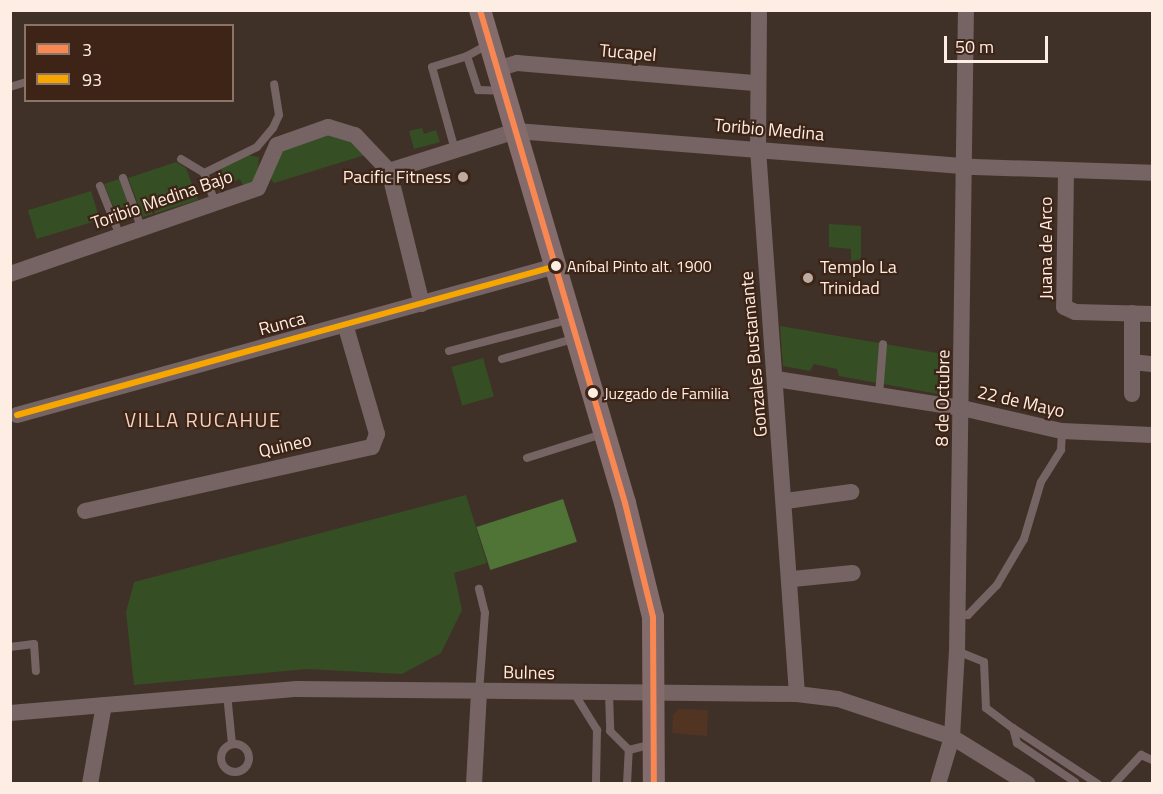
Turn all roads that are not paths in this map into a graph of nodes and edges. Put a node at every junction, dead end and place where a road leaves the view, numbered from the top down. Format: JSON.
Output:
{"nodes":[{"id":1,"x":480,"y":10,"type":"edge"},
{"id":2,"x":759,"y":10,"type":"edge"},
{"id":3,"x":966,"y":10,"type":"edge"},
{"id":4,"x":490,"y":44,"type":"junction"},
{"id":5,"x":467,"y":56,"type":"junction"},
{"id":6,"x":497,"y":69,"type":"junction"},
{"id":7,"x":757,"y":83,"type":"junction"},
{"id":8,"x":274,"y":84,"type":"dead end"},
{"id":9,"x":504,"y":91,"type":"junction"},
{"id":10,"x":516,"y":131,"type":"junction"},
{"id":11,"x":758,"y":149,"type":"junction"},
{"id":12,"x":455,"y":150,"type":"junction"},
{"id":13,"x":263,"y":151,"type":"junction"},
{"id":14,"x":181,"y":159,"type":"dead end"},
{"id":15,"x":964,"y":166,"type":"junction"},
{"id":16,"x":389,"y":171,"type":"junction"},
{"id":17,"x":1066,"y":171,"type":"junction"},
{"id":18,"x":204,"y":173,"type":"junction"},
{"id":19,"x":1152,"y":173,"type":"edge"},
{"id":20,"x":123,"y":178,"type":"dead end"},
{"id":21,"x":100,"y":186,"type":"dead end"},
{"id":22,"x":215,"y":202,"type":"junction"},
{"id":23,"x":141,"y":227,"type":"junction"},
{"id":24,"x":120,"y":236,"type":"junction"},
{"id":25,"x":556,"y":266,"type":"junction"},
{"id":26,"x":10,"y":273,"type":"edge"},
{"id":27,"x":422,"y":304,"type":"junction"},
{"id":28,"x":1132,"y":313,"type":"junction"},
{"id":29,"x":1152,"y":314,"type":"edge"},
{"id":30,"x":346,"y":327,"type":"junction"},
{"id":31,"x":573,"y":329,"type":"junction"},
{"id":32,"x":883,"y":344,"type":"dead end"},
{"id":33,"x":449,"y":351,"type":"dead end"},
{"id":34,"x":502,"y":360,"type":"dead end"},
{"id":35,"x":1132,"y":362,"type":"junction"},
{"id":36,"x":1152,"y":364,"type":"edge"},
{"id":37,"x":776,"y":379,"type":"junction"},
{"id":38,"x":1132,"y":394,"type":"dead end"},
{"id":39,"x":879,"y":395,"type":"junction"},
{"id":40,"x":962,"y":408,"type":"junction"},
{"id":41,"x":17,"y":416,"type":"dead end"},
{"id":42,"x":1062,"y":432,"type":"junction"},
{"id":43,"x":602,"y":434,"type":"junction"},
{"id":44,"x":1152,"y":435,"type":"edge"},
{"id":45,"x":527,"y":458,"type":"dead end"},
{"id":46,"x":851,"y":492,"type":"dead end"},
{"id":47,"x":786,"y":501,"type":"junction"},
{"id":48,"x":85,"y":511,"type":"dead end"},
{"id":49,"x":853,"y":573,"type":"dead end"},
{"id":50,"x":793,"y":579,"type":"junction"},
{"id":51,"x":479,"y":589,"type":"dead end"},
{"id":52,"x":957,"y":614,"type":"junction"},
{"id":53,"x":10,"y":647,"type":"edge"},
{"id":54,"x":957,"y":651,"type":"junction"},
{"id":55,"x":36,"y":671,"type":"dead end"},
{"id":56,"x":479,"y":692,"type":"junction"},
{"id":57,"x":656,"y":692,"type":"junction"},
{"id":58,"x":574,"y":693,"type":"junction"},
{"id":59,"x":227,"y":694,"type":"junction"},
{"id":60,"x":609,"y":694,"type":"junction"},
{"id":61,"x":797,"y":694,"type":"junction"},
{"id":62,"x":104,"y":705,"type":"junction"},
{"id":63,"x":10,"y":712,"type":"edge"},
{"id":64,"x":1013,"y":728,"type":"junction"},
{"id":65,"x":952,"y":737,"type":"junction"},
{"id":66,"x":656,"y":743,"type":"junction"},
{"id":67,"x":232,"y":744,"type":"dead end"},
{"id":68,"x":629,"y":750,"type":"junction"},
{"id":69,"x":1152,"y":760,"type":"edge"},
{"id":70,"x":1075,"y":782,"type":"edge"},
{"id":71,"x":90,"y":783,"type":"edge"},
{"id":72,"x":474,"y":783,"type":"edge"},
{"id":73,"x":596,"y":783,"type":"edge"},
{"id":74,"x":627,"y":783,"type":"edge"},
{"id":75,"x":654,"y":783,"type":"edge"},
{"id":76,"x":938,"y":783,"type":"edge"},
{"id":77,"x":1028,"y":783,"type":"edge"},
{"id":78,"x":1098,"y":783,"type":"edge"},
{"id":79,"x":1114,"y":783,"type":"edge"}],
"edges":[{"from":1,"to":4,"type":"main road"},
{"from":2,"to":7,"type":"street","name":"Gonzales Bustamante"},
{"from":3,"to":15,"type":"street","name":"8 de Octubre"},
{"from":4,"to":5,"type":"lane"},
{"from":4,"to":6,"type":"main road"},
{"from":5,"to":9,"type":"lane"},
{"from":5,"to":12,"type":"lane"},
{"from":6,"to":7,"type":"street","name":"Tucapel"},
{"from":6,"to":9,"type":"main road"},
{"from":7,"to":11,"type":"street","name":"Gonzales Bustamante"},
{"from":8,"to":13,"type":"lane"},
{"from":9,"to":10,"type":"main road"},
{"from":10,"to":11,"type":"street","name":"Toribio Medina"},
{"from":10,"to":12,"type":"street","name":"Toribio Medina"},
{"from":10,"to":25,"type":"main road"},
{"from":11,"to":15,"type":"street","name":"Toribio Medina"},
{"from":11,"to":37,"type":"street","name":"Gonzales Bustamante"},
{"from":12,"to":16,"type":"street","name":"Toribio Medina"},
{"from":13,"to":16,"type":"street"},
{"from":13,"to":18,"type":"lane"},
{"from":13,"to":22,"type":"street","name":"Toribio Medina Bajo"},
{"from":14,"to":18,"type":"lane"},
{"from":15,"to":17,"type":"street","name":"Toribio Medina"},
{"from":15,"to":40,"type":"street","name":"8 de Octubre"},
{"from":16,"to":27,"type":"street"},
{"from":17,"to":19,"type":"street","name":"Toribio Medina"},
{"from":17,"to":28,"type":"street","name":"Juana de Arco"},
{"from":18,"to":22,"type":"lane"},
{"from":20,"to":23,"type":"lane"},
{"from":21,"to":24,"type":"lane"},
{"from":22,"to":23,"type":"street","name":"Toribio Medina Bajo"},
{"from":23,"to":24,"type":"street","name":"Toribio Medina Bajo"},
{"from":24,"to":26,"type":"street","name":"Toribio Medina Bajo"},
{"from":25,"to":27,"type":"street","name":"Runca"},
{"from":25,"to":31,"type":"main road"},
{"from":27,"to":30,"type":"street","name":"Runca"},
{"from":28,"to":29,"type":"street","name":"Juana de Arco"},
{"from":28,"to":35,"type":"street"},
{"from":30,"to":41,"type":"street","name":"Runca"},
{"from":30,"to":48,"type":"street","name":"Quineo"},
{"from":31,"to":33,"type":"lane"},
{"from":31,"to":34,"type":"lane"},
{"from":31,"to":43,"type":"main road"},
{"from":32,"to":39,"type":"lane"},
{"from":35,"to":36,"type":"street"},
{"from":35,"to":38,"type":"street"},
{"from":37,"to":39,"type":"street","name":"22 de Mayo"},
{"from":37,"to":47,"type":"street","name":"Gonzales Bustamante"},
{"from":39,"to":40,"type":"street","name":"22 de Mayo"},
{"from":40,"to":42,"type":"street","name":"22 de Mayo"},
{"from":40,"to":52,"type":"street","name":"8 de Octubre"},
{"from":42,"to":44,"type":"street","name":"22 de Mayo"},
{"from":42,"to":52,"type":"lane"},
{"from":43,"to":45,"type":"lane"},
{"from":43,"to":57,"type":"main road"},
{"from":46,"to":47,"type":"street"},
{"from":47,"to":50,"type":"street","name":"Gonzales Bustamante"},
{"from":49,"to":50,"type":"street"},
{"from":50,"to":61,"type":"street","name":"Gonzales Bustamante"},
{"from":51,"to":56,"type":"lane"},
{"from":52,"to":54,"type":"street","name":"8 de Octubre"},
{"from":53,"to":55,"type":"lane"},
{"from":54,"to":64,"type":"lane"},
{"from":54,"to":65,"type":"street","name":"8 de Octubre"},
{"from":56,"to":58,"type":"street","name":"Bulnes"},
{"from":56,"to":59,"type":"street","name":"Bulnes"},
{"from":56,"to":72,"type":"street"},
{"from":57,"to":60,"type":"street","name":"Bulnes"},
{"from":57,"to":61,"type":"street","name":"Bulnes"},
{"from":57,"to":66,"type":"main road"},
{"from":58,"to":60,"type":"street","name":"Bulnes"},
{"from":58,"to":73,"type":"lane"},
{"from":59,"to":62,"type":"street","name":"Bulnes"},
{"from":59,"to":67,"type":"lane"},
{"from":60,"to":68,"type":"lane"},
{"from":61,"to":65,"type":"street","name":"Bulnes"},
{"from":62,"to":63,"type":"street","name":"Bulnes"},
{"from":62,"to":71,"type":"street"},
{"from":64,"to":70,"type":"lane"},
{"from":64,"to":78,"type":"lane"},
{"from":65,"to":76,"type":"street","name":"8 de Octubre"},
{"from":65,"to":77,"type":"street","name":"Bulnes"},
{"from":66,"to":68,"type":"lane"},
{"from":66,"to":75,"type":"main road"},
{"from":68,"to":74,"type":"lane"},
{"from":69,"to":79,"type":"lane"}]}
